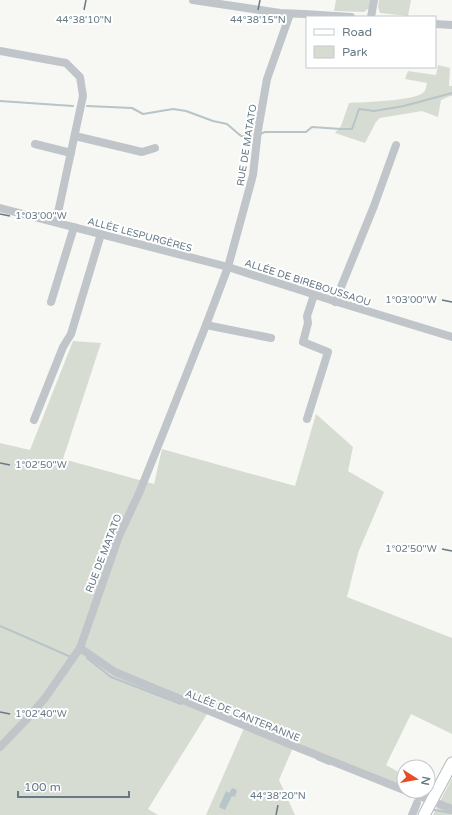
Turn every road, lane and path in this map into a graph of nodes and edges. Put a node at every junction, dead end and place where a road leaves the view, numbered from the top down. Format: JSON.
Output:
{"nodes":[{"id":1,"x":193,"y":0,"type":"edge"},
{"id":2,"x":374,"y":0,"type":"edge"},
{"id":3,"x":290,"y":14,"type":"junction"},
{"id":4,"x":335,"y":16,"type":"edge"},
{"id":5,"x":371,"y":16,"type":"edge"},
{"id":6,"x":436,"y":24,"type":"edge"},
{"id":7,"x":452,"y":25,"type":"edge"},
{"id":8,"x":0,"y":51,"type":"edge"},
{"id":9,"x":75,"y":136,"type":"junction"},
{"id":10,"x":35,"y":144,"type":"dead end"},
{"id":11,"x":396,"y":145,"type":"dead end"},
{"id":12,"x":155,"y":148,"type":"dead end"},
{"id":13,"x":71,"y":153,"type":"junction"},
{"id":14,"x":0,"y":208,"type":"edge"},
{"id":15,"x":56,"y":222,"type":"junction"},
{"id":16,"x":74,"y":227,"type":"junction"},
{"id":17,"x":101,"y":234,"type":"junction"},
{"id":18,"x":228,"y":267,"type":"junction"},
{"id":19,"x":314,"y":295,"type":"junction"},
{"id":20,"x":51,"y":302,"type":"dead end"},
{"id":21,"x":335,"y":302,"type":"junction"},
{"id":22,"x":206,"y":325,"type":"junction"},
{"id":23,"x":452,"y":337,"type":"edge"},
{"id":24,"x":271,"y":338,"type":"dead end"},
{"id":25,"x":307,"y":419,"type":"dead end"},
{"id":26,"x":34,"y":420,"type":"dead end"},
{"id":27,"x":80,"y":648,"type":"junction"},
{"id":28,"x":0,"y":747,"type":"edge"},
{"id":29,"x":452,"y":763,"type":"edge"},
{"id":30,"x":396,"y":787,"type":"edge"},
{"id":31,"x":427,"y":799,"type":"edge"},
{"id":32,"x":432,"y":801,"type":"junction"},
{"id":33,"x":417,"y":803,"type":"dead end"},
{"id":34,"x":452,"y":809,"type":"edge"},
{"id":35,"x":412,"y":815,"type":"edge"},
{"id":36,"x":424,"y":815,"type":"edge"}],
"edges":[{"from":1,"to":3,"type":"street"},
{"from":2,"to":5,"type":"street"},
{"from":3,"to":4,"type":"street"},
{"from":3,"to":18,"type":"street","name":"RUE DE MATATO"},
{"from":6,"to":7,"type":"street"},
{"from":8,"to":9,"type":"street"},
{"from":9,"to":12,"type":"street"},
{"from":9,"to":13,"type":"street"},
{"from":10,"to":13,"type":"street"},
{"from":11,"to":21,"type":"street"},
{"from":13,"to":15,"type":"street"},
{"from":14,"to":15,"type":"street","name":"ALLÉE LESPURGÈRES"},
{"from":15,"to":16,"type":"street","name":"ALLÉE LESPURGÈRES"},
{"from":16,"to":17,"type":"street","name":"ALLÉE LESPURGÈRES"},
{"from":16,"to":20,"type":"street"},
{"from":17,"to":18,"type":"street","name":"ALLÉE LESPURGÈRES"},
{"from":17,"to":26,"type":"street"},
{"from":18,"to":19,"type":"street","name":"ALLÉE DE BIREBOUSSAOU"},
{"from":18,"to":22,"type":"street","name":"RUE DE MATATO"},
{"from":19,"to":21,"type":"street","name":"ALLÉE DE BIREBOUSSAOU"},
{"from":19,"to":25,"type":"street"},
{"from":21,"to":23,"type":"street","name":"ALLÉE DE BIREBOUSSAOU"},
{"from":22,"to":24,"type":"street"},
{"from":22,"to":27,"type":"street","name":"RUE DE MATATO"},
{"from":27,"to":28,"type":"street","name":"RUE DE MATATO"},
{"from":27,"to":30,"type":"street","name":"ALLÉE DE CANTERANNE"},
{"from":29,"to":32,"type":"main road"},
{"from":31,"to":32,"type":"street"},
{"from":32,"to":34,"type":"street"},
{"from":32,"to":36,"type":"main road"},
{"from":33,"to":35,"type":"street"}]}
